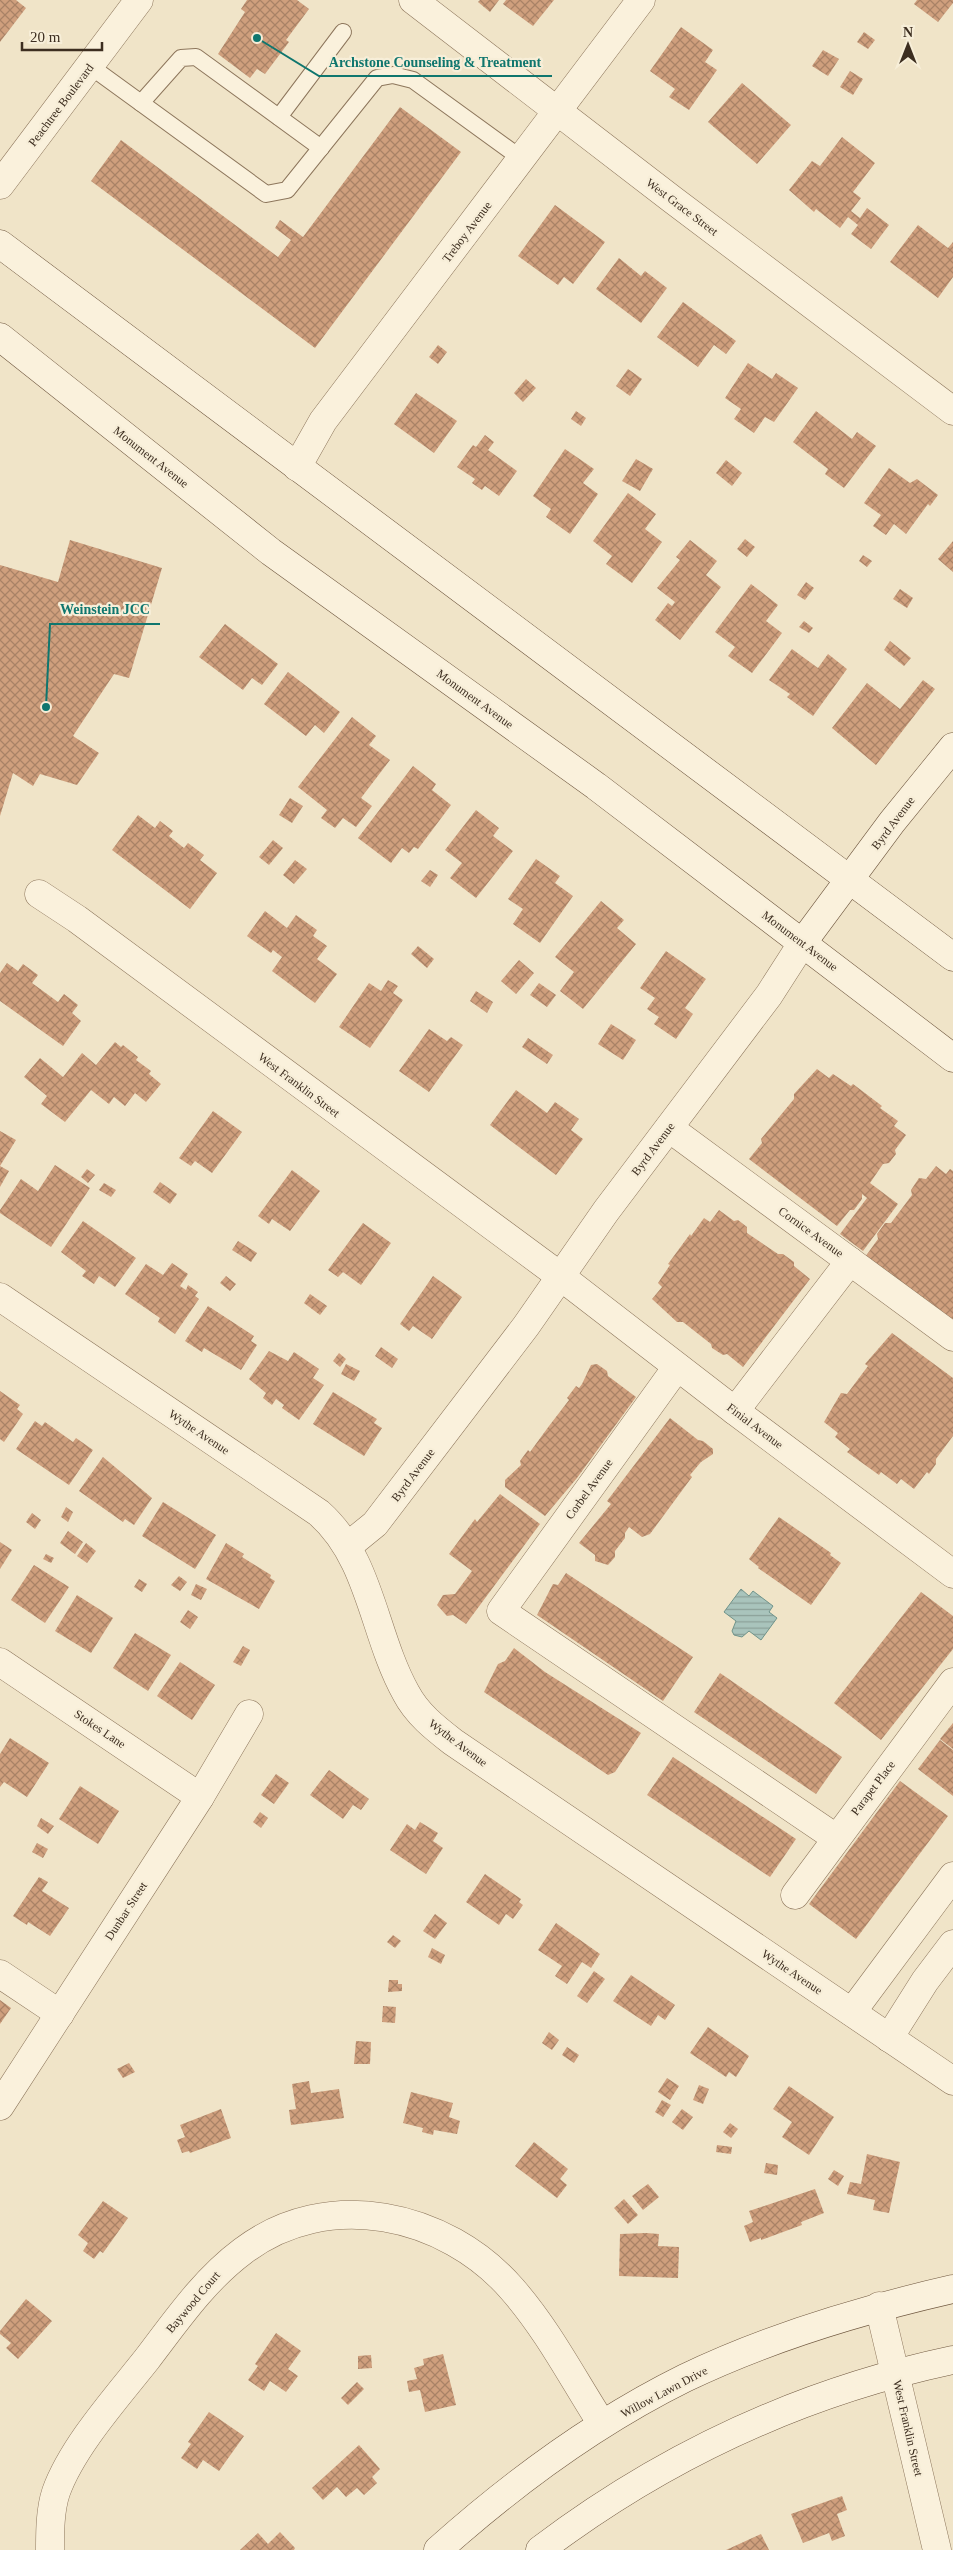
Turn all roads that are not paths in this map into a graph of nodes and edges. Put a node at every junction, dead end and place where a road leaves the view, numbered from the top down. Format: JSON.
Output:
{"nodes":[{"id":1,"x":139,"y":0,"type":"edge"},
{"id":2,"x":413,"y":0,"type":"edge"},
{"id":3,"x":641,"y":0,"type":"edge"},
{"id":4,"x":343,"y":32,"type":"dead end"},
{"id":5,"x":90,"y":66,"type":"junction"},
{"id":6,"x":141,"y":103,"type":"junction"},
{"id":7,"x":557,"y":111,"type":"junction"},
{"id":8,"x":280,"y":117,"type":"junction"},
{"id":9,"x":321,"y":148,"type":"junction"},
{"id":10,"x":522,"y":159,"type":"junction"},
{"id":11,"x":4,"y":171,"type":"edge"},
{"id":12,"x":0,"y":244,"type":"edge"},
{"id":13,"x":0,"y":338,"type":"edge"},
{"id":14,"x":953,"y":411,"type":"edge"},
{"id":15,"x":297,"y":466,"type":"junction"},
{"id":16,"x":953,"y":747,"type":"edge"},
{"id":17,"x":850,"y":881,"type":"junction"},
{"id":18,"x":39,"y":894,"type":"dead end"},
{"id":19,"x":803,"y":942,"type":"junction"},
{"id":20,"x":953,"y":957,"type":"edge"},
{"id":21,"x":953,"y":1058,"type":"edge"},
{"id":22,"x":669,"y":1128,"type":"junction"},
{"id":23,"x":850,"y":1261,"type":"junction"},
{"id":24,"x":560,"y":1276,"type":"junction"},
{"id":25,"x":0,"y":1297,"type":"edge"},
{"id":26,"x":953,"y":1337,"type":"edge"},
{"id":27,"x":677,"y":1367,"type":"junction"},
{"id":28,"x":735,"y":1411,"type":"junction"},
{"id":29,"x":348,"y":1546,"type":"junction"},
{"id":30,"x":953,"y":1574,"type":"edge"},
{"id":31,"x":0,"y":1662,"type":"edge"},
{"id":32,"x":953,"y":1682,"type":"edge"},
{"id":33,"x":249,"y":1714,"type":"dead end"},
{"id":34,"x":200,"y":1797,"type":"junction"},
{"id":35,"x":836,"y":1838,"type":"junction"},
{"id":36,"x":953,"y":1876,"type":"edge"},
{"id":37,"x":795,"y":1895,"type":"dead end"},
{"id":38,"x":953,"y":1944,"type":"edge"},
{"id":39,"x":0,"y":1974,"type":"edge"},
{"id":40,"x":852,"y":2012,"type":"junction"},
{"id":41,"x":60,"y":2014,"type":"junction"},
{"id":42,"x":889,"y":2038,"type":"junction"},
{"id":43,"x":953,"y":2081,"type":"edge"},
{"id":44,"x":0,"y":2106,"type":"edge"},
{"id":45,"x":953,"y":2289,"type":"edge"},
{"id":46,"x":879,"y":2306,"type":"junction"},
{"id":47,"x":953,"y":2360,"type":"edge"},
{"id":48,"x":895,"y":2372,"type":"junction"},
{"id":49,"x":602,"y":2424,"type":"junction"},
{"id":50,"x":50,"y":2550,"type":"edge"},
{"id":51,"x":438,"y":2550,"type":"edge"},
{"id":52,"x":540,"y":2550,"type":"edge"},
{"id":53,"x":937,"y":2550,"type":"edge"}],
"edges":[{"from":1,"to":5,"type":"street","name":"Peachtree Boulevard"},
{"from":2,"to":7,"type":"street","name":"West Grace Street"},
{"from":3,"to":7,"type":"street","name":"Treboy Avenue"},
{"from":4,"to":8,"type":"lane"},
{"from":5,"to":6,"type":"lane"},
{"from":5,"to":11,"type":"street","name":"Peachtree Boulevard"},
{"from":6,"to":8,"type":"lane"},
{"from":6,"to":9,"type":"lane"},
{"from":7,"to":10,"type":"street","name":"Treboy Avenue"},
{"from":7,"to":14,"type":"street","name":"West Grace Street"},
{"from":8,"to":9,"type":"lane"},
{"from":9,"to":10,"type":"lane"},
{"from":10,"to":15,"type":"street","name":"Treboy Avenue"},
{"from":12,"to":15,"type":"street"},
{"from":13,"to":19,"type":"street","name":"Monument Avenue"},
{"from":15,"to":17,"type":"street"},
{"from":16,"to":17,"type":"street","name":"Byrd Avenue"},
{"from":17,"to":19,"type":"street","name":"Byrd Avenue"},
{"from":17,"to":20,"type":"street"},
{"from":18,"to":24,"type":"street","name":"West Franklin Street"},
{"from":19,"to":21,"type":"street","name":"Monument Avenue"},
{"from":19,"to":22,"type":"street","name":"Byrd Avenue"},
{"from":22,"to":23,"type":"street","name":"Cornice Avenue"},
{"from":22,"to":24,"type":"street","name":"Byrd Avenue"},
{"from":23,"to":26,"type":"street","name":"Cornice Avenue"},
{"from":23,"to":28,"type":"street"},
{"from":24,"to":27,"type":"street","name":"Finial Avenue"},
{"from":24,"to":29,"type":"street","name":"Byrd Avenue"},
{"from":25,"to":29,"type":"street","name":"Wythe Avenue"},
{"from":27,"to":28,"type":"street","name":"Finial Avenue"},
{"from":27,"to":35,"type":"street","name":"Corbel Avenue"},
{"from":28,"to":30,"type":"street","name":"Finial Avenue"},
{"from":29,"to":40,"type":"street","name":"Wythe Avenue"},
{"from":31,"to":34,"type":"street","name":"Stokes Lane"},
{"from":32,"to":35,"type":"street","name":"Parapet Place"},
{"from":33,"to":34,"type":"street","name":"Dunbar Street"},
{"from":34,"to":41,"type":"street","name":"Dunbar Street"},
{"from":35,"to":37,"type":"street","name":"Parapet Place"},
{"from":36,"to":40,"type":"street"},
{"from":38,"to":42,"type":"street"},
{"from":39,"to":41,"type":"street"},
{"from":40,"to":42,"type":"street","name":"Wythe Avenue"},
{"from":41,"to":44,"type":"street","name":"Dunbar Street"},
{"from":42,"to":43,"type":"street","name":"Wythe Avenue"},
{"from":45,"to":46,"type":"street","name":"Willow Lawn Drive"},
{"from":46,"to":48,"type":"street","name":"West Franklin Street"},
{"from":46,"to":49,"type":"street","name":"Willow Lawn Drive"},
{"from":47,"to":48,"type":"street"},
{"from":48,"to":52,"type":"street"},
{"from":48,"to":53,"type":"street","name":"West Franklin Street"},
{"from":49,"to":50,"type":"street","name":"Baywood Court"},
{"from":49,"to":51,"type":"street","name":"Willow Lawn Drive"}]}
